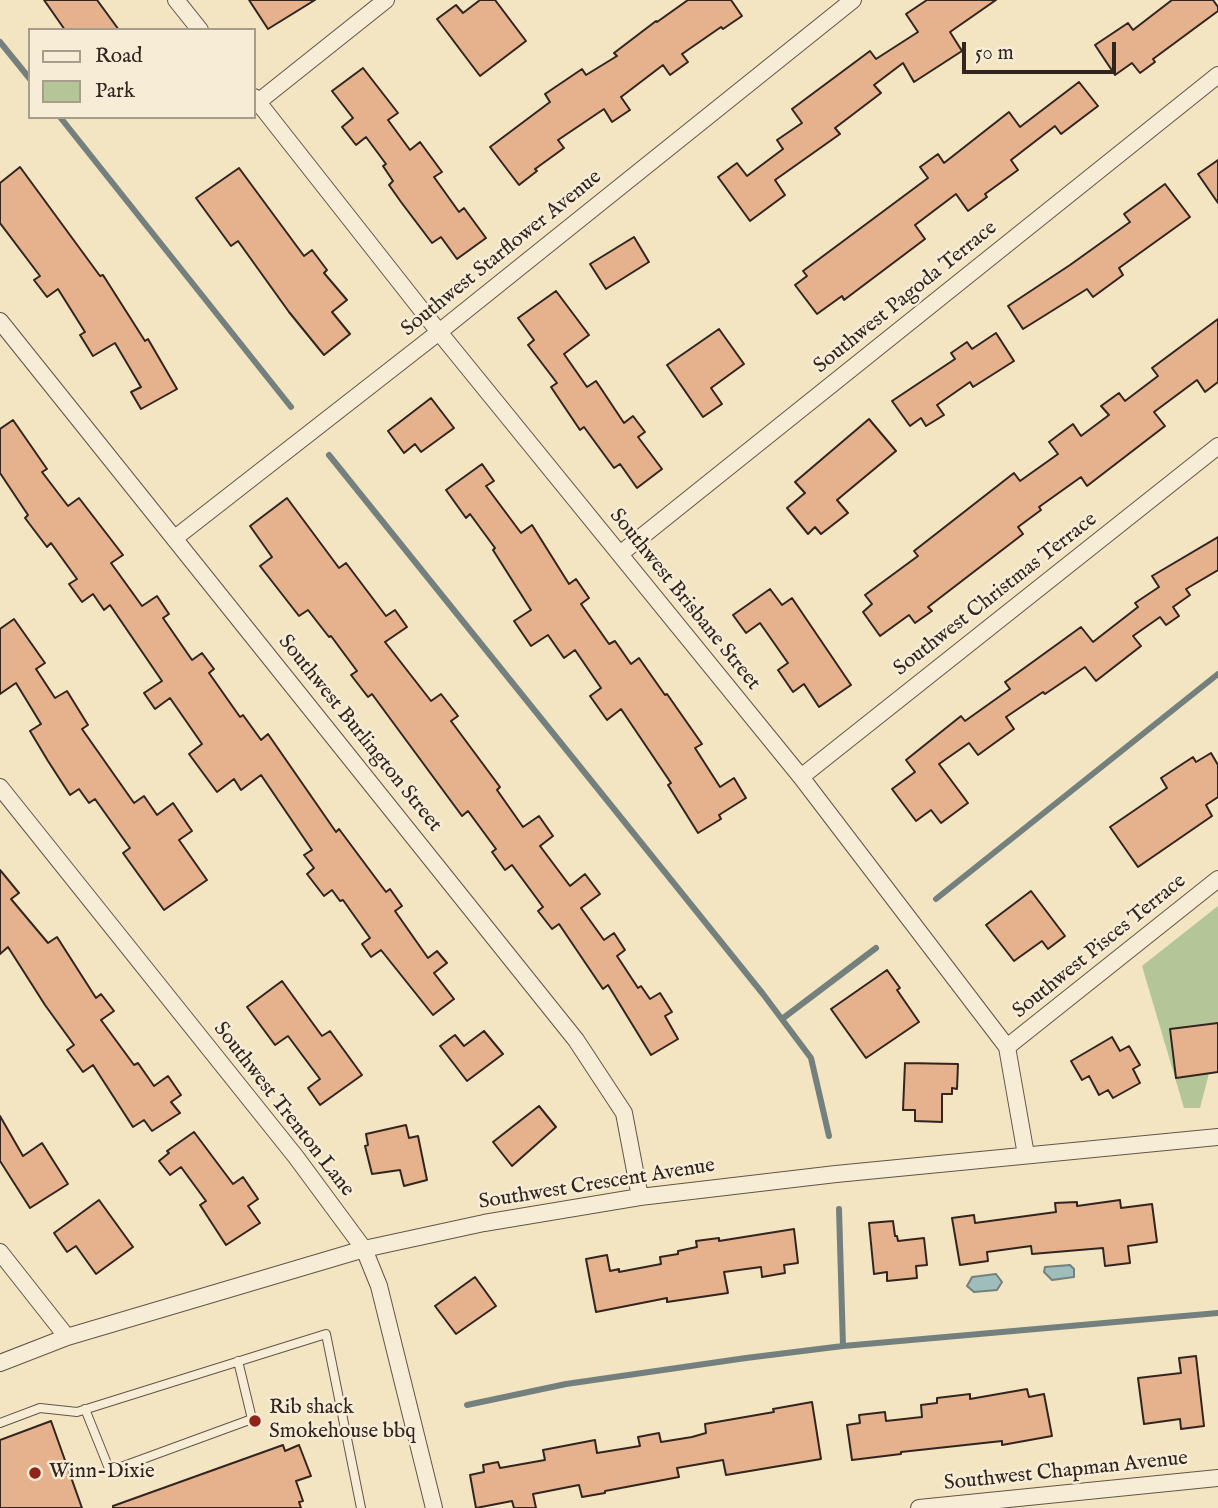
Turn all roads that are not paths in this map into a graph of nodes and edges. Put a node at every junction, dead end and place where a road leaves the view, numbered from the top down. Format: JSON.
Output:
{"nodes":[{"id":1,"x":176,"y":0,"type":"edge"},
{"id":2,"x":386,"y":0,"type":"edge"},
{"id":3,"x":853,"y":0,"type":"edge"},
{"id":4,"x":198,"y":28,"type":"edge"},
{"id":5,"x":1218,"y":75,"type":"edge"},
{"id":6,"x":256,"y":100,"type":"edge"},
{"id":7,"x":0,"y":321,"type":"edge"},
{"id":8,"x":439,"y":332,"type":"junction"},
{"id":9,"x":1218,"y":446,"type":"edge"},
{"id":10,"x":175,"y":538,"type":"junction"},
{"id":11,"x":620,"y":554,"type":"junction"},
{"id":12,"x":801,"y":777,"type":"junction"},
{"id":13,"x":0,"y":787,"type":"edge"},
{"id":14,"x":1218,"y":879,"type":"edge"},
{"id":15,"x":1007,"y":1047,"type":"junction"},
{"id":16,"x":1218,"y":1137,"type":"edge"},
{"id":17,"x":1026,"y":1155,"type":"junction"},
{"id":18,"x":640,"y":1197,"type":"junction"},
{"id":19,"x":364,"y":1249,"type":"junction"},
{"id":20,"x":0,"y":1252,"type":"edge"},
{"id":21,"x":67,"y":1336,"type":"junction"},
{"id":22,"x":238,"y":1361,"type":"junction"},
{"id":23,"x":0,"y":1363,"type":"edge"},
{"id":24,"x":85,"y":1409,"type":"junction"},
{"id":25,"x":0,"y":1423,"type":"edge"},
{"id":26,"x":1218,"y":1478,"type":"edge"},
{"id":27,"x":361,"y":1508,"type":"edge"},
{"id":28,"x":434,"y":1508,"type":"edge"},
{"id":29,"x":919,"y":1508,"type":"edge"}],
"edges":[{"from":1,"to":4,"type":"street"},
{"from":2,"to":6,"type":"street"},
{"from":3,"to":8,"type":"street","name":"Southwest Starflower Avenue"},
{"from":5,"to":11,"type":"street","name":"Southwest Pagoda Terrace"},
{"from":6,"to":8,"type":"street","name":"Southwest Brisbane Street"},
{"from":7,"to":10,"type":"street","name":"Southwest Burlington Street"},
{"from":8,"to":10,"type":"street","name":"Southwest Starflower Avenue"},
{"from":8,"to":11,"type":"street","name":"Southwest Brisbane Street"},
{"from":9,"to":12,"type":"street","name":"Southwest Christmas Terrace"},
{"from":10,"to":18,"type":"street","name":"Southwest Burlington Street"},
{"from":11,"to":12,"type":"street","name":"Southwest Brisbane Street"},
{"from":12,"to":15,"type":"street","name":"Southwest Brisbane Street"},
{"from":13,"to":19,"type":"street","name":"Southwest Trenton Lane"},
{"from":14,"to":15,"type":"street","name":"Southwest Pisces Terrace"},
{"from":15,"to":17,"type":"street","name":"Southwest Brisbane Street"},
{"from":16,"to":17,"type":"street","name":"Southwest Crescent Avenue"},
{"from":17,"to":18,"type":"street","name":"Southwest Crescent Avenue"},
{"from":18,"to":19,"type":"street","name":"Southwest Crescent Avenue"},
{"from":19,"to":21,"type":"street","name":"Southwest Crescent Avenue"},
{"from":19,"to":28,"type":"street","name":"Southwest Trenton Lane"},
{"from":20,"to":21,"type":"street"},
{"from":21,"to":23,"type":"street","name":"Southwest Crescent Avenue"},
{"from":22,"to":24,"type":"lane"},
{"from":22,"to":24,"type":"lane"},
{"from":22,"to":27,"type":"lane"},
{"from":24,"to":25,"type":"lane"},
{"from":26,"to":29,"type":"street","name":"Southwest Chapman Avenue"}]}
